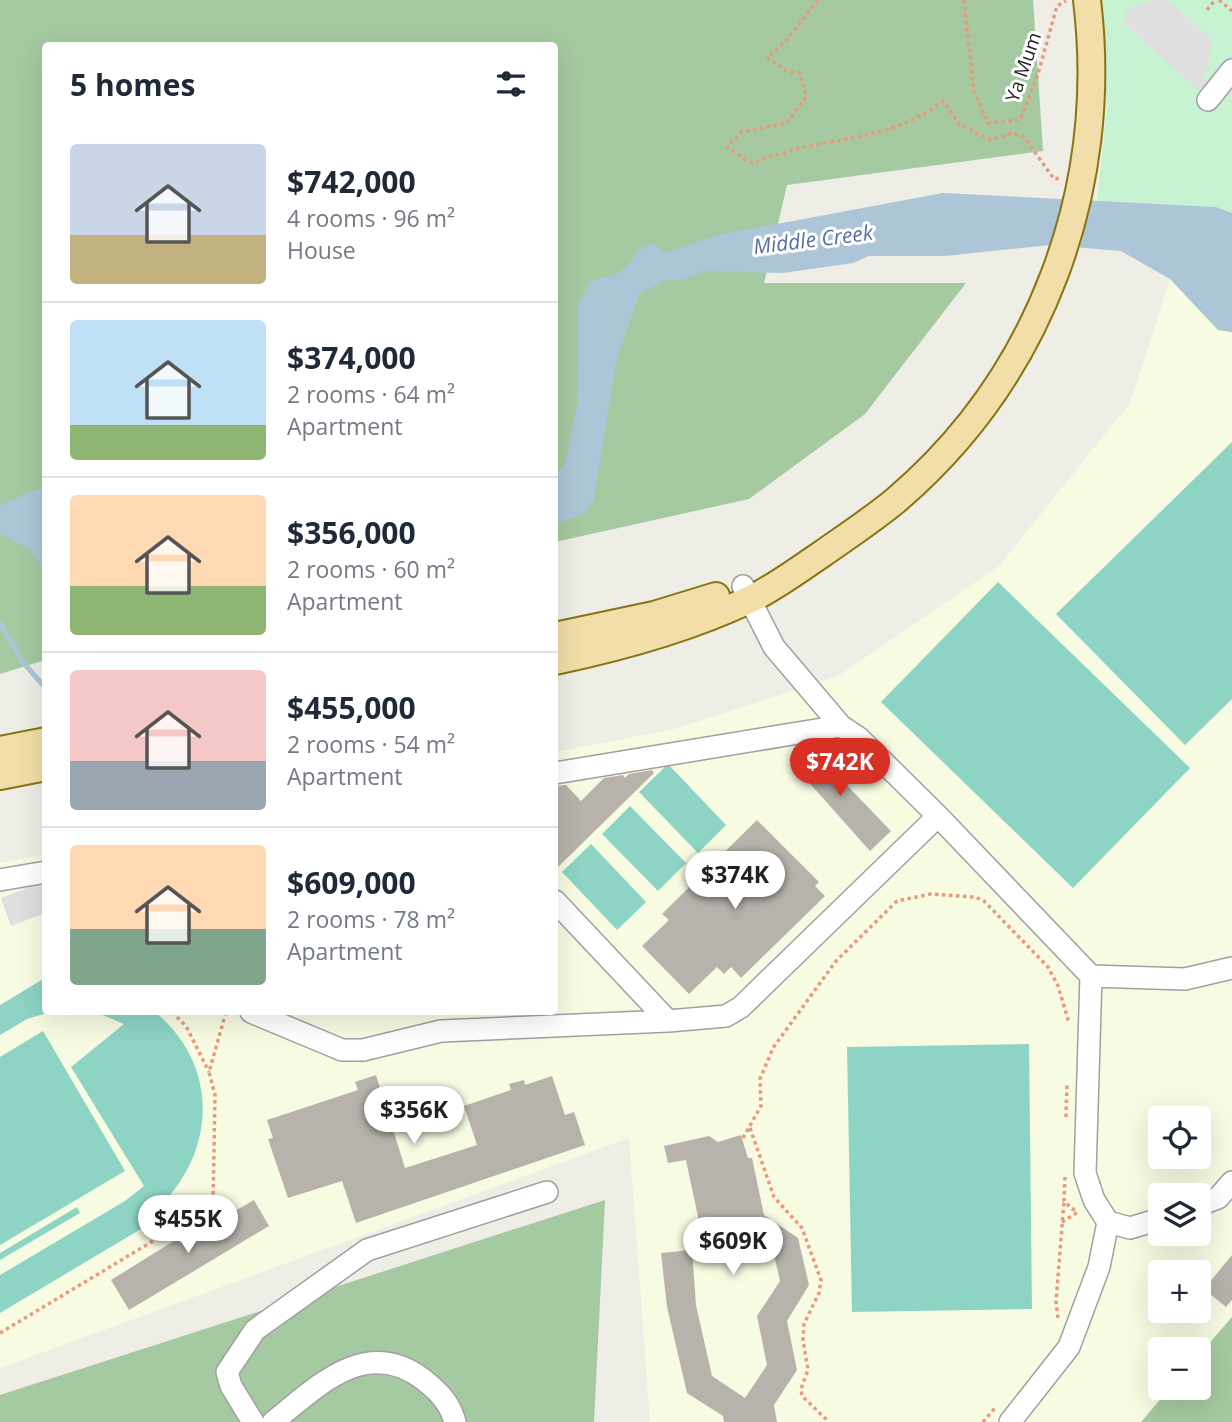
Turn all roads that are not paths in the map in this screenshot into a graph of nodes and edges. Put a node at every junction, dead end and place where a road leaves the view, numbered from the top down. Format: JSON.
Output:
{"nodes":[{"id":1,"x":1087,"y":0,"type":"edge"},
{"id":2,"x":1232,"y":70,"type":"edge"},
{"id":3,"x":1208,"y":100,"type":"dead end"},
{"id":4,"x":747,"y":593,"type":"junction"},
{"id":5,"x":558,"y":635,"type":"edge"},
{"id":6,"x":558,"y":660,"type":"edge"},
{"id":7,"x":841,"y":726,"type":"junction"},
{"id":8,"x":42,"y":742,"type":"edge"},
{"id":9,"x":0,"y":750,"type":"edge"},
{"id":10,"x":42,"y":767,"type":"edge"},
{"id":11,"x":558,"y":773,"type":"edge"},
{"id":12,"x":0,"y":776,"type":"edge"},
{"id":13,"x":938,"y":816,"type":"junction"},
{"id":14,"x":42,"y":873,"type":"edge"},
{"id":15,"x":0,"y":880,"type":"edge"},
{"id":16,"x":558,"y":904,"type":"edge"},
{"id":17,"x":1232,"y":968,"type":"edge"},
{"id":18,"x":1091,"y":976,"type":"junction"},
{"id":19,"x":258,"y":1015,"type":"edge"},
{"id":20,"x":668,"y":1021,"type":"junction"},
{"id":21,"x":1232,"y":1182,"type":"edge"},
{"id":22,"x":547,"y":1192,"type":"dead end"},
{"id":23,"x":1211,"y":1201,"type":"edge"},
{"id":24,"x":1108,"y":1222,"type":"junction"},
{"id":25,"x":1148,"y":1223,"type":"edge"},
{"id":26,"x":1006,"y":1412,"type":"edge"},
{"id":27,"x":253,"y":1422,"type":"edge"},
{"id":28,"x":273,"y":1422,"type":"edge"},
{"id":29,"x":456,"y":1422,"type":"edge"}],
"edges":[{"from":1,"to":4,"type":"main road"},
{"from":2,"to":3,"type":"lane"},
{"from":4,"to":5,"type":"main road"},
{"from":4,"to":6,"type":"main road"},
{"from":4,"to":7,"type":"lane"},
{"from":7,"to":11,"type":"lane"},
{"from":7,"to":13,"type":"lane"},
{"from":8,"to":9,"type":"main road"},
{"from":10,"to":12,"type":"main road"},
{"from":13,"to":18,"type":"lane"},
{"from":13,"to":20,"type":"lane"},
{"from":14,"to":15,"type":"lane"},
{"from":16,"to":20,"type":"lane"},
{"from":17,"to":18,"type":"lane"},
{"from":18,"to":24,"type":"lane"},
{"from":19,"to":20,"type":"lane"},
{"from":21,"to":23,"type":"lane"},
{"from":22,"to":27,"type":"lane"},
{"from":24,"to":25,"type":"lane"},
{"from":24,"to":26,"type":"lane"},
{"from":28,"to":29,"type":"lane"}]}
